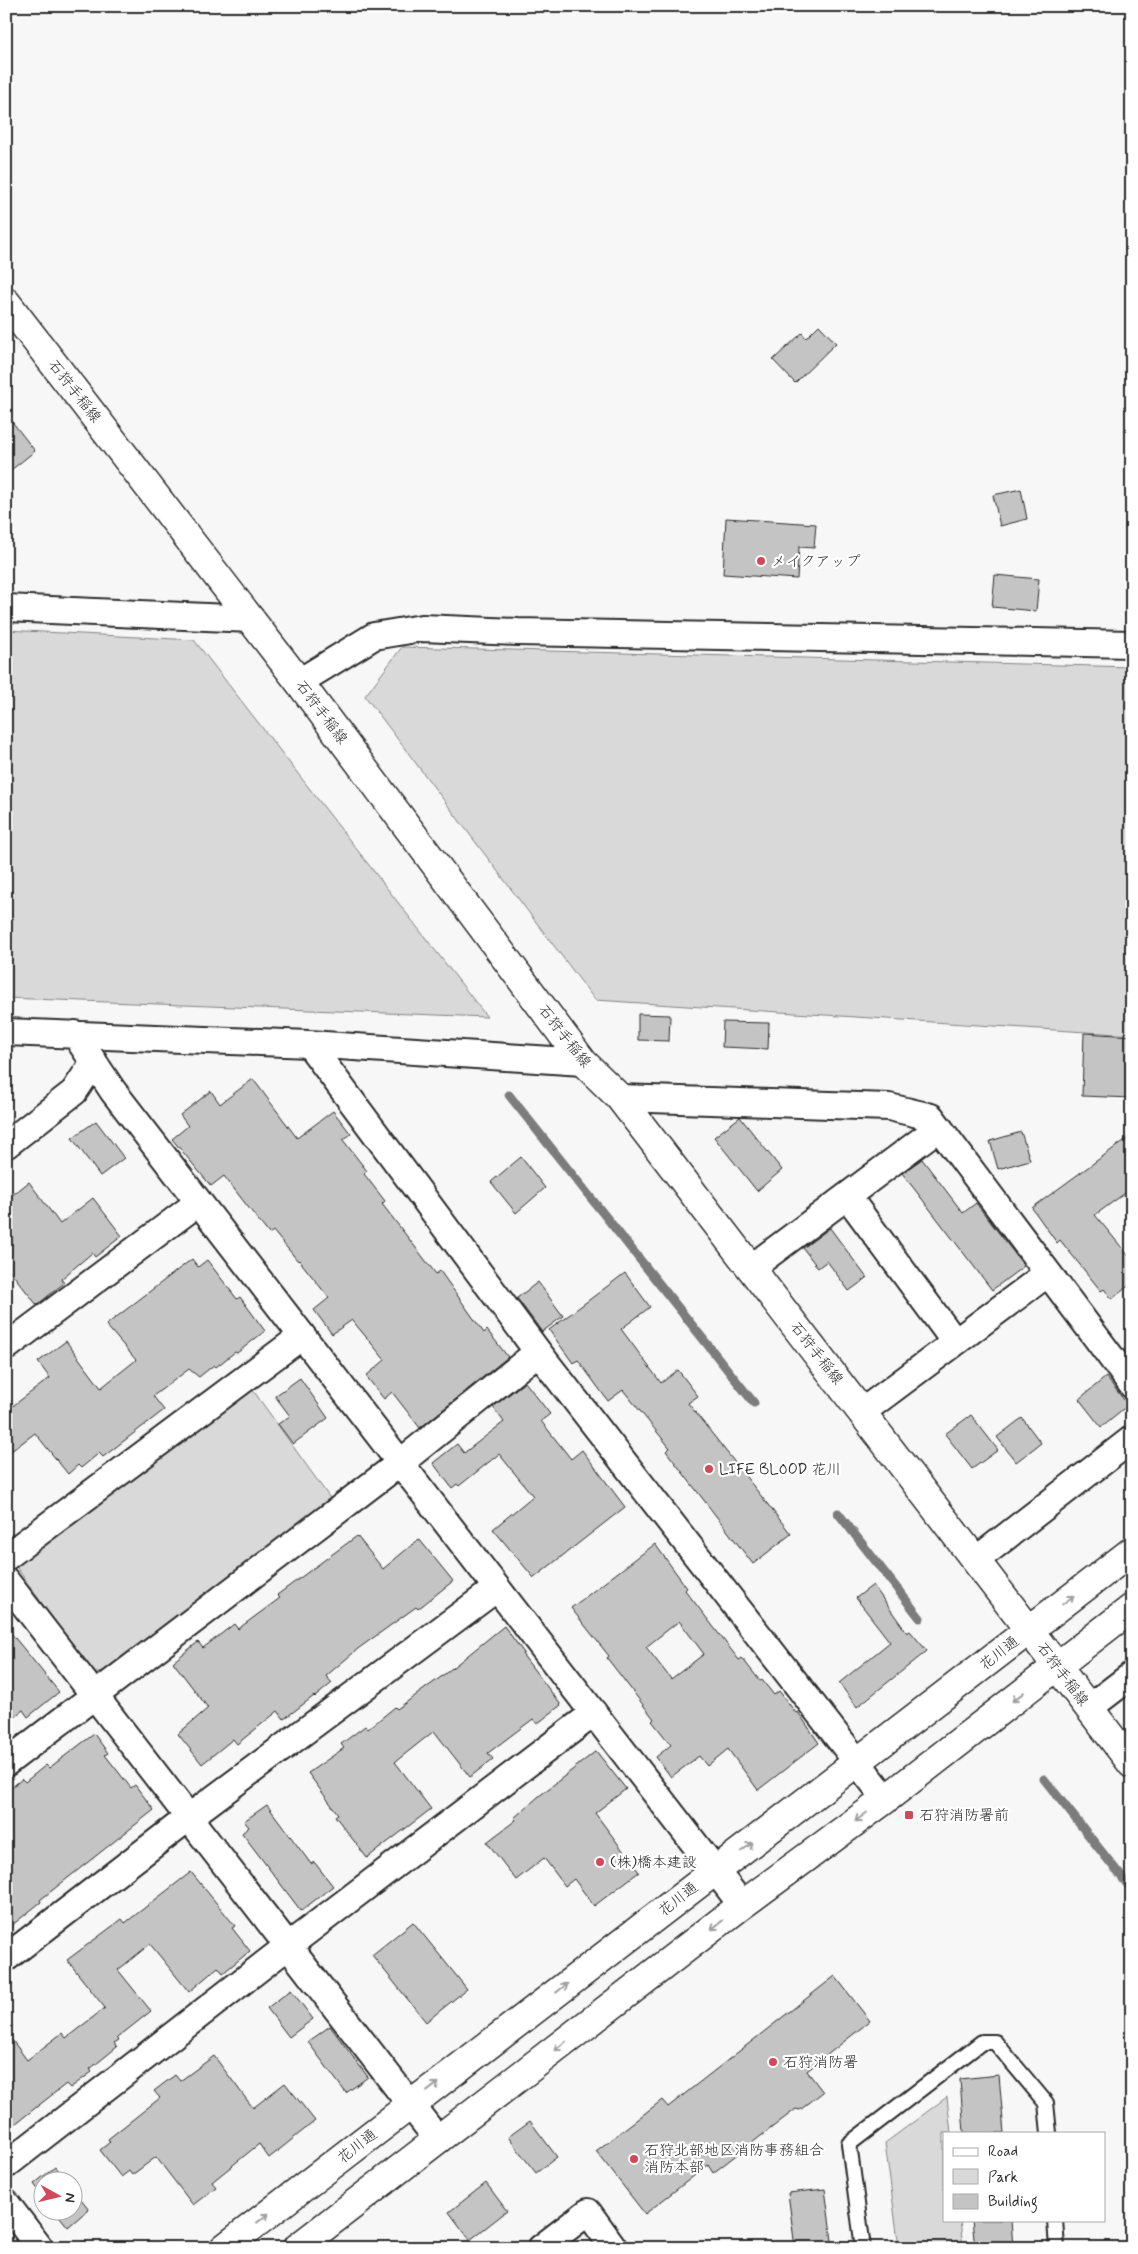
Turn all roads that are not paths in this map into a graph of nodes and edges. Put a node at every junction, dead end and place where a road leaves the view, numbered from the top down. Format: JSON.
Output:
{"nodes":[{"id":1,"x":6,"y":302,"type":"edge"},
{"id":2,"x":6,"y":608,"type":"edge"},
{"id":3,"x":250,"y":619,"type":"junction"},
{"id":4,"x":1132,"y":644,"type":"edge"},
{"id":5,"x":299,"y":682,"type":"junction"},
{"id":6,"x":6,"y":1032,"type":"edge"},
{"id":7,"x":75,"y":1034,"type":"junction"},
{"id":8,"x":310,"y":1044,"type":"junction"},
{"id":9,"x":94,"y":1062,"type":"junction"},
{"id":10,"x":583,"y":1062,"type":"junction"},
{"id":11,"x":620,"y":1098,"type":"junction"},
{"id":12,"x":938,"y":1128,"type":"junction"},
{"id":13,"x":6,"y":1145,"type":"edge"},
{"id":14,"x":848,"y":1197,"type":"junction"},
{"id":15,"x":199,"y":1202,"type":"junction"},
{"id":16,"x":751,"y":1268,"type":"junction"},
{"id":17,"x":1048,"y":1273,"type":"junction"},
{"id":18,"x":302,"y":1336,"type":"junction"},
{"id":19,"x":955,"y":1342,"type":"junction"},
{"id":20,"x":6,"y":1347,"type":"edge"},
{"id":21,"x":538,"y":1352,"type":"junction"},
{"id":22,"x":1132,"y":1385,"type":"edge"},
{"id":23,"x":862,"y":1412,"type":"junction"},
{"id":24,"x":1132,"y":1439,"type":"edge"},
{"id":25,"x":400,"y":1463,"type":"junction"},
{"id":26,"x":1132,"y":1551,"type":"edge"},
{"id":27,"x":6,"y":1557,"type":"edge"},
{"id":28,"x":976,"y":1560,"type":"junction"},
{"id":29,"x":6,"y":1581,"type":"edge"},
{"id":30,"x":497,"y":1588,"type":"junction"},
{"id":31,"x":1132,"y":1608,"type":"edge"},
{"id":32,"x":1030,"y":1630,"type":"junction"},
{"id":33,"x":1056,"y":1668,"type":"junction"},
{"id":34,"x":1132,"y":1675,"type":"edge"},
{"id":35,"x":94,"y":1696,"type":"junction"},
{"id":36,"x":1088,"y":1708,"type":"junction"},
{"id":37,"x":594,"y":1713,"type":"junction"},
{"id":38,"x":858,"y":1761,"type":"junction"},
{"id":39,"x":6,"y":1763,"type":"edge"},
{"id":40,"x":1132,"y":1764,"type":"edge"},
{"id":41,"x":886,"y":1799,"type":"junction"},
{"id":42,"x":188,"y":1818,"type":"junction"},
{"id":43,"x":716,"y":1870,"type":"junction"},
{"id":44,"x":742,"y":1905,"type":"junction"},
{"id":45,"x":288,"y":1946,"type":"junction"},
{"id":46,"x":6,"y":1958,"type":"edge"},
{"id":47,"x":410,"y":2105,"type":"junction"},
{"id":48,"x":1048,"y":2132,"type":"edge"},
{"id":49,"x":438,"y":2140,"type":"junction"},
{"id":50,"x":6,"y":2165,"type":"edge"},
{"id":51,"x":6,"y":2203,"type":"edge"},
{"id":52,"x":1055,"y":2222,"type":"edge"},
{"id":53,"x":40,"y":2248,"type":"edge"},
{"id":54,"x":224,"y":2248,"type":"edge"},
{"id":55,"x":297,"y":2248,"type":"edge"},
{"id":56,"x":541,"y":2248,"type":"edge"},
{"id":57,"x":614,"y":2248,"type":"edge"},
{"id":58,"x":863,"y":2248,"type":"edge"},
{"id":59,"x":1057,"y":2248,"type":"edge"}],
"edges":[{"from":1,"to":3,"type":"street","name":"石狩手稲線"},
{"from":2,"to":3,"type":"street"},
{"from":3,"to":5,"type":"street","name":"石狩手稲線"},
{"from":4,"to":5,"type":"street"},
{"from":5,"to":10,"type":"street","name":"石狩手稲線"},
{"from":6,"to":7,"type":"street"},
{"from":7,"to":8,"type":"street"},
{"from":7,"to":9,"type":"street"},
{"from":8,"to":10,"type":"street"},
{"from":8,"to":21,"type":"street"},
{"from":9,"to":13,"type":"street"},
{"from":9,"to":15,"type":"street"},
{"from":10,"to":11,"type":"street","name":"石狩手稲線"},
{"from":11,"to":12,"type":"street"},
{"from":11,"to":16,"type":"street","name":"石狩手稲線"},
{"from":12,"to":14,"type":"street"},
{"from":12,"to":17,"type":"street"},
{"from":14,"to":16,"type":"street"},
{"from":14,"to":19,"type":"street"},
{"from":15,"to":18,"type":"street"},
{"from":15,"to":20,"type":"street"},
{"from":16,"to":23,"type":"street","name":"石狩手稲線"},
{"from":17,"to":19,"type":"street"},
{"from":17,"to":22,"type":"street"},
{"from":18,"to":25,"type":"street"},
{"from":18,"to":27,"type":"street"},
{"from":19,"to":23,"type":"street"},
{"from":21,"to":25,"type":"street"},
{"from":21,"to":38,"type":"street"},
{"from":23,"to":28,"type":"street","name":"石狩手稲線"},
{"from":24,"to":28,"type":"street"},
{"from":25,"to":30,"type":"street"},
{"from":25,"to":35,"type":"street"},
{"from":32,"to":26,"type":"street","name":"花川通","one_way":true},
{"from":28,"to":32,"type":"street","name":"石狩手稲線"},
{"from":29,"to":35,"type":"street"},
{"from":30,"to":37,"type":"street"},
{"from":30,"to":42,"type":"street"},
{"from":31,"to":33,"type":"street"},
{"from":32,"to":33,"type":"street","name":"石狩手稲線"},
{"from":32,"to":38,"type":"street","name":"花川通"},
{"from":33,"to":36,"type":"street","name":"石狩手稲線"},
{"from":33,"to":41,"type":"street","one_way":true},
{"from":34,"to":36,"type":"street"},
{"from":35,"to":39,"type":"street"},
{"from":35,"to":42,"type":"street"},
{"from":36,"to":40,"type":"street","name":"石狩手稲線"},
{"from":37,"to":43,"type":"street"},
{"from":37,"to":45,"type":"street"},
{"from":38,"to":41,"type":"street"},
{"from":43,"to":38,"type":"street","name":"花川通","one_way":true},
{"from":41,"to":44,"type":"street","one_way":true},
{"from":42,"to":45,"type":"street"},
{"from":42,"to":46,"type":"street"},
{"from":43,"to":44,"type":"street"},
{"from":47,"to":43,"type":"street","name":"花川通","one_way":true},
{"from":44,"to":49,"type":"street","one_way":true},
{"from":45,"to":47,"type":"street"},
{"from":45,"to":50,"type":"street"},
{"from":47,"to":49,"type":"street"},
{"from":54,"to":47,"type":"street","name":"花川通","one_way":true},
{"from":48,"to":58,"type":"lane"},
{"from":49,"to":55,"type":"street"},
{"from":51,"to":53,"type":"street"},
{"from":52,"to":59,"type":"lane"},
{"from":56,"to":57,"type":"street"}]}
